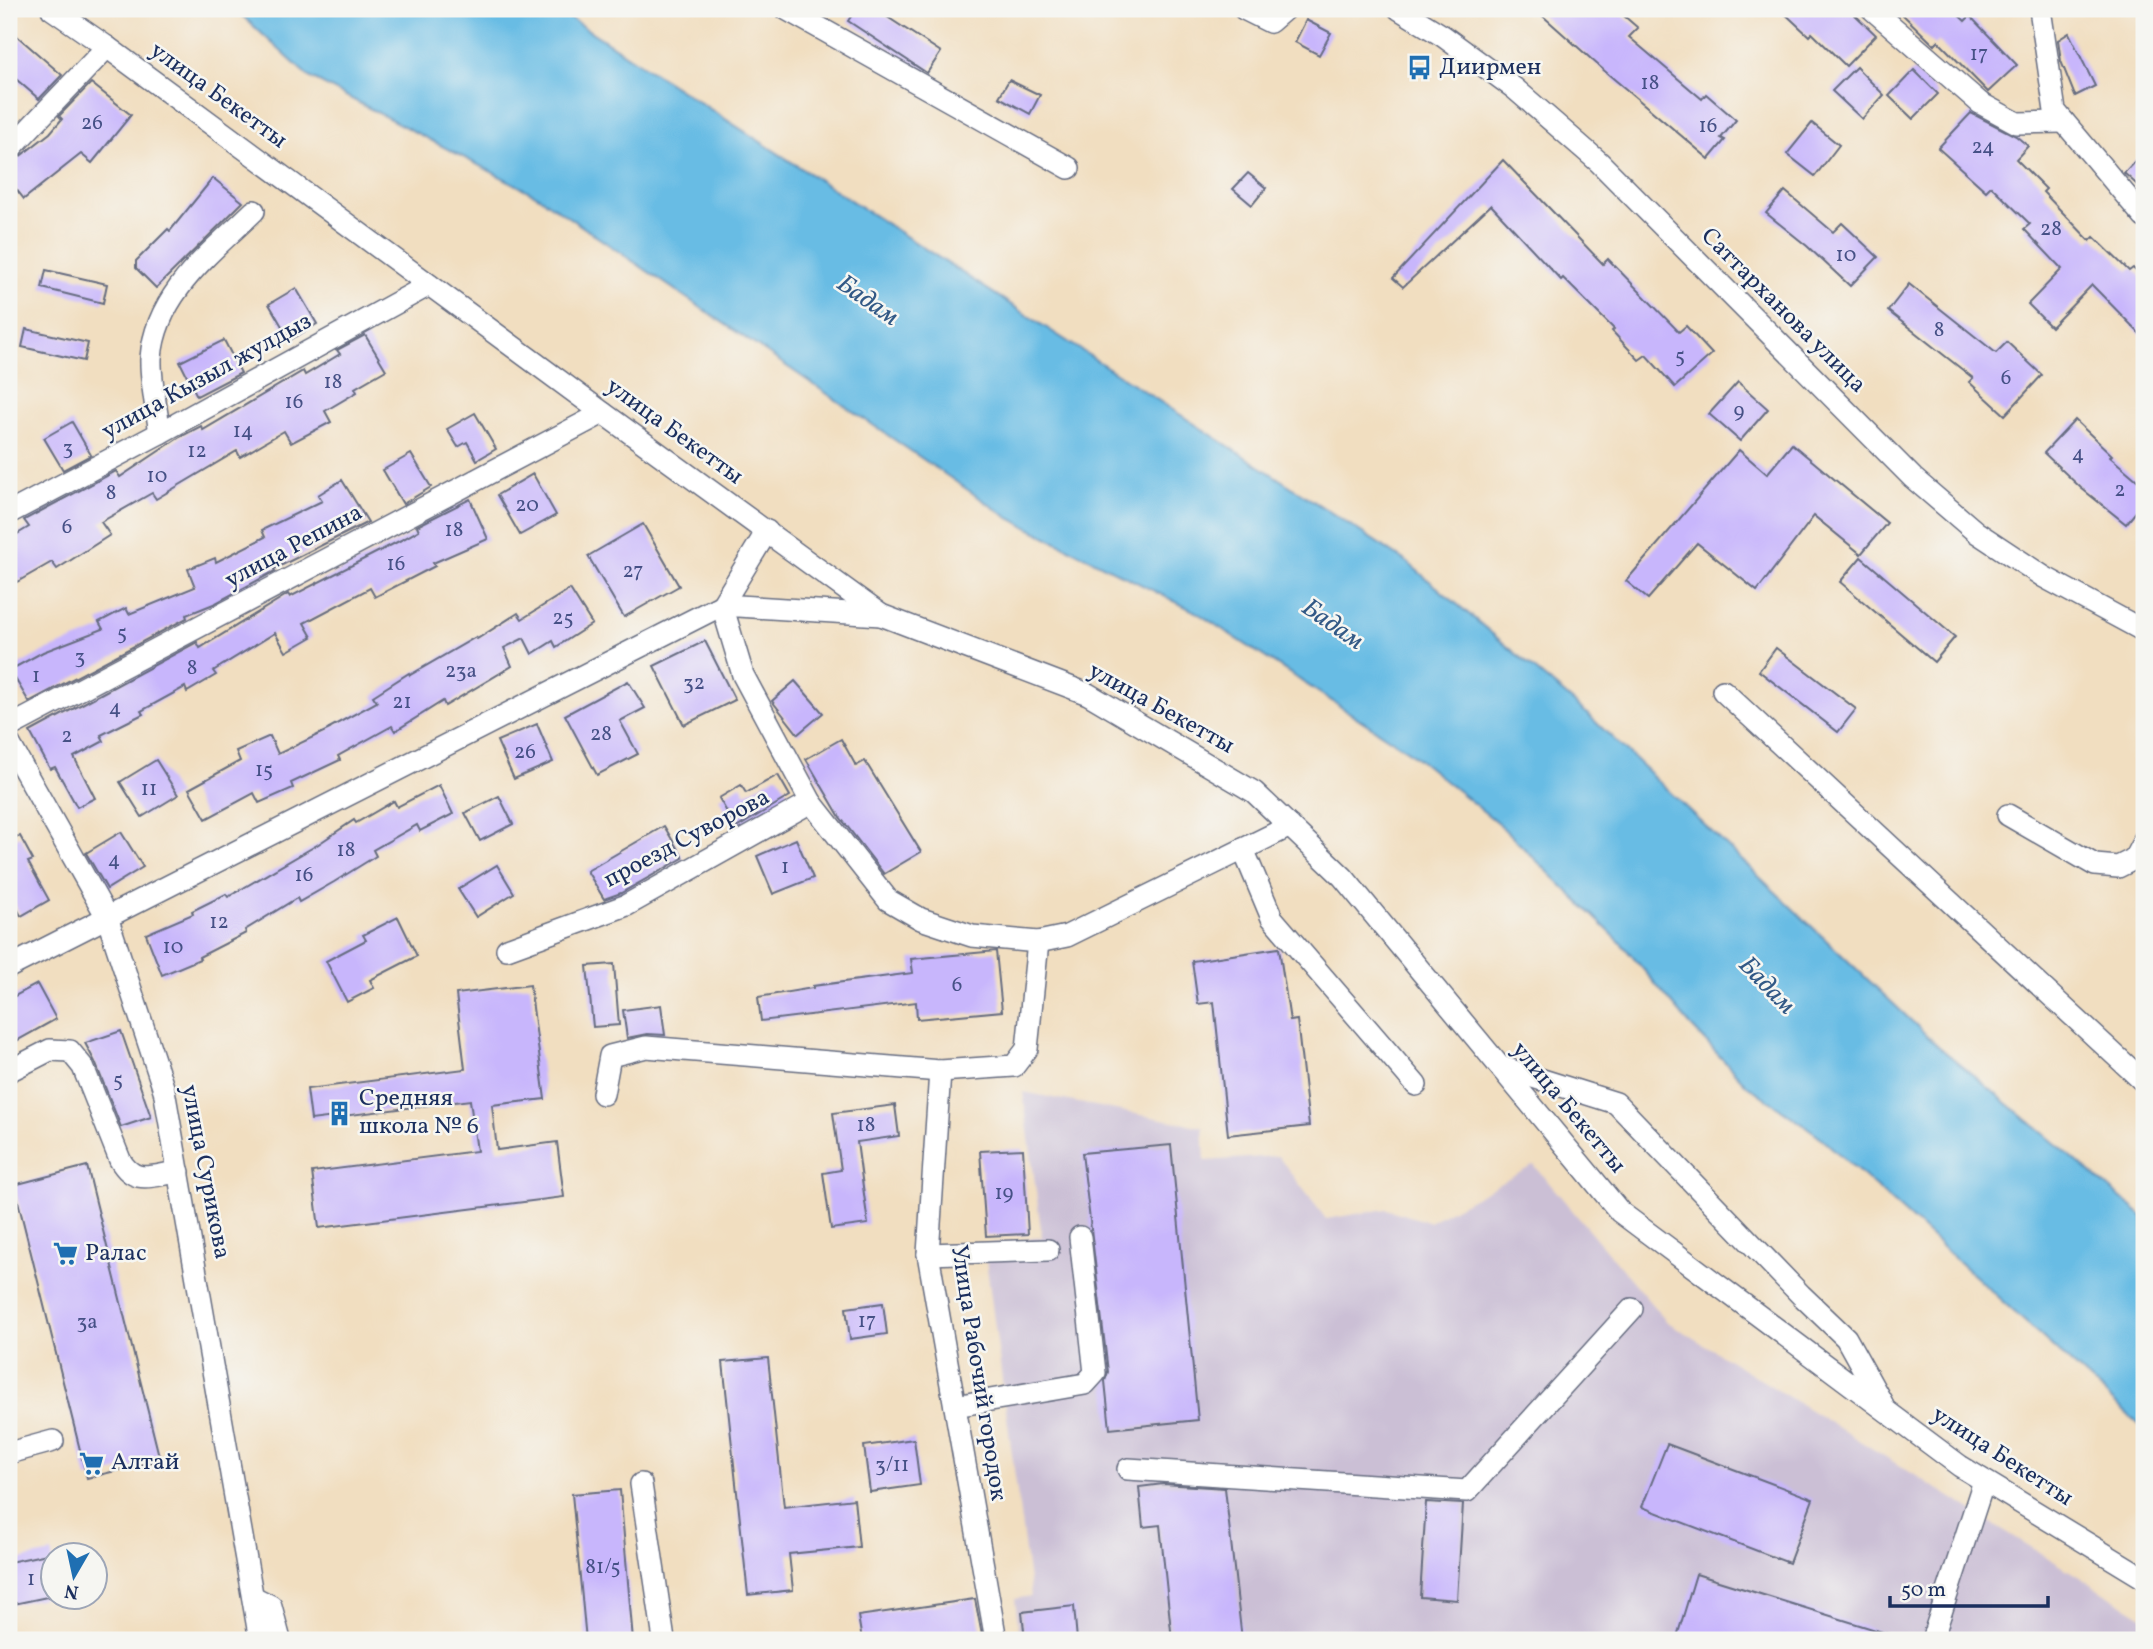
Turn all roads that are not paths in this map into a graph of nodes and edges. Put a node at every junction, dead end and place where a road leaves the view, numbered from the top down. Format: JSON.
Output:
{"nodes":[{"id":1,"x":52,"y":9,"type":"edge"},
{"id":2,"x":786,"y":9,"type":"edge"},
{"id":3,"x":1244,"y":9,"type":"edge"},
{"id":4,"x":1285,"y":9,"type":"edge"},
{"id":5,"x":1399,"y":9,"type":"edge"},
{"id":6,"x":1872,"y":9,"type":"edge"},
{"id":7,"x":2038,"y":12,"type":"edge"},
{"id":8,"x":107,"y":47,"type":"junction"},
{"id":9,"x":2064,"y":122,"type":"junction"},
{"id":10,"x":9,"y":149,"type":"edge"},
{"id":11,"x":1069,"y":168,"type":"dead end"},
{"id":12,"x":254,"y":211,"type":"dead end"},
{"id":13,"x":2144,"y":217,"type":"edge"},
{"id":14,"x":429,"y":285,"type":"junction"},
{"id":15,"x":603,"y":413,"type":"junction"},
{"id":16,"x":160,"y":433,"type":"junction"},
{"id":17,"x":9,"y":513,"type":"edge"},
{"id":18,"x":766,"y":531,"type":"junction"},
{"id":19,"x":722,"y":605,"type":"junction"},
{"id":20,"x":881,"y":615,"type":"junction"},
{"id":21,"x":2144,"y":631,"type":"edge"},
{"id":22,"x":1723,"y":691,"type":"dead end"},
{"id":23,"x":9,"y":727,"type":"edge"},
{"id":24,"x":9,"y":743,"type":"edge"},
{"id":25,"x":811,"y":802,"type":"junction"},
{"id":26,"x":2008,"y":816,"type":"dead end"},
{"id":27,"x":1290,"y":826,"type":"junction"},
{"id":28,"x":2144,"y":840,"type":"edge"},
{"id":29,"x":1243,"y":849,"type":"junction"},
{"id":30,"x":107,"y":917,"type":"junction"},
{"id":31,"x":1038,"y":942,"type":"junction"},
{"id":32,"x":508,"y":948,"type":"dead end"},
{"id":33,"x":9,"y":967,"type":"edge"},
{"id":34,"x":1500,"y":1067,"type":"junction"},
{"id":35,"x":9,"y":1071,"type":"edge"},
{"id":36,"x":940,"y":1071,"type":"junction"},
{"id":37,"x":2144,"y":1082,"type":"edge"},
{"id":38,"x":1416,"y":1085,"type":"dead end"},
{"id":39,"x":603,"y":1094,"type":"dead end"},
{"id":40,"x":179,"y":1172,"type":"junction"},
{"id":41,"x":1080,"y":1237,"type":"dead end"},
{"id":42,"x":1048,"y":1250,"type":"dead end"},
{"id":43,"x":928,"y":1254,"type":"junction"},
{"id":44,"x":1632,"y":1309,"type":"dead end"},
{"id":45,"x":955,"y":1406,"type":"junction"},
{"id":46,"x":1887,"y":1411,"type":"junction"},
{"id":47,"x":54,"y":1441,"type":"dead end"},
{"id":48,"x":9,"y":1453,"type":"edge"},
{"id":49,"x":1128,"y":1469,"type":"dead end"},
{"id":50,"x":1984,"y":1481,"type":"junction"},
{"id":51,"x":641,"y":1484,"type":"dead end"},
{"id":52,"x":2144,"y":1578,"type":"edge"},
{"id":53,"x":253,"y":1597,"type":"junction"},
{"id":54,"x":260,"y":1640,"type":"edge"},
{"id":55,"x":280,"y":1640,"type":"edge"},
{"id":56,"x":664,"y":1640,"type":"edge"},
{"id":57,"x":996,"y":1640,"type":"edge"},
{"id":58,"x":1932,"y":1640,"type":"edge"}],
"edges":[{"from":1,"to":8,"type":"street","name":"улица Бекетты"},
{"from":2,"to":11,"type":"street"},
{"from":3,"to":4,"type":"street"},
{"from":5,"to":21,"type":"street","name":"Саттарханова улица"},
{"from":6,"to":9,"type":"street"},
{"from":7,"to":9,"type":"street"},
{"from":8,"to":10,"type":"street"},
{"from":8,"to":14,"type":"street","name":"улица Бекетты"},
{"from":9,"to":13,"type":"street"},
{"from":12,"to":16,"type":"street"},
{"from":14,"to":15,"type":"street","name":"улица Бекетты"},
{"from":14,"to":16,"type":"street","name":"улица Кызыл жулдыз"},
{"from":15,"to":18,"type":"street","name":"улица Бекетты"},
{"from":15,"to":23,"type":"street","name":"улица Репина"},
{"from":16,"to":17,"type":"street","name":"улица Кызыл жулдыз"},
{"from":18,"to":19,"type":"street"},
{"from":18,"to":20,"type":"street","name":"улица Бекетты"},
{"from":19,"to":20,"type":"street"},
{"from":19,"to":25,"type":"street"},
{"from":19,"to":30,"type":"street"},
{"from":20,"to":27,"type":"street","name":"улица Бекетты"},
{"from":22,"to":37,"type":"street"},
{"from":24,"to":30,"type":"street","name":"улица Сурикова"},
{"from":25,"to":31,"type":"street"},
{"from":25,"to":32,"type":"street","name":"проезд Суворова"},
{"from":26,"to":28,"type":"street"},
{"from":27,"to":29,"type":"street"},
{"from":27,"to":34,"type":"street","name":"улица Бекетты"},
{"from":29,"to":31,"type":"street"},
{"from":29,"to":38,"type":"street"},
{"from":30,"to":33,"type":"street"},
{"from":30,"to":40,"type":"street","name":"улица Сурикова"},
{"from":31,"to":36,"type":"street"},
{"from":34,"to":46,"type":"street","name":"улица Бекетты"},
{"from":34,"to":46,"type":"street"},
{"from":35,"to":40,"type":"street"},
{"from":36,"to":39,"type":"street"},
{"from":36,"to":43,"type":"street","name":"Улица Рабочий городок"},
{"from":40,"to":53,"type":"street","name":"улица Сурикова"},
{"from":41,"to":45,"type":"street"},
{"from":42,"to":43,"type":"street"},
{"from":43,"to":45,"type":"street","name":"Улица Рабочий городок"},
{"from":44,"to":49,"type":"street"},
{"from":45,"to":57,"type":"street","name":"Улица Рабочий городок"},
{"from":46,"to":50,"type":"street","name":"улица Бекетты"},
{"from":47,"to":48,"type":"street"},
{"from":50,"to":52,"type":"street","name":"улица Бекетты"},
{"from":50,"to":58,"type":"street"},
{"from":51,"to":56,"type":"street"},
{"from":53,"to":54,"type":"street","name":"улица Сурикова"},
{"from":53,"to":55,"type":"street"}]}
